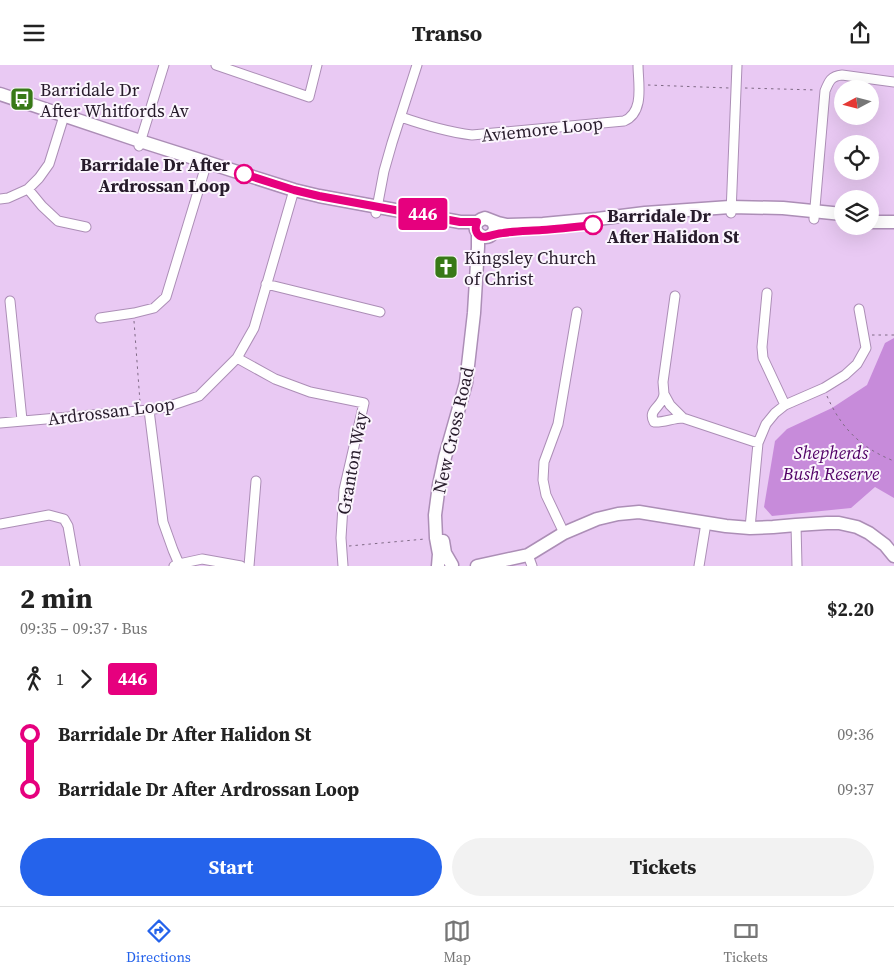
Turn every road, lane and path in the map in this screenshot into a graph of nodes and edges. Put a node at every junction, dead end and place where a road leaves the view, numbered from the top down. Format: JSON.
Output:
{"nodes":[{"id":1,"x":164,"y":65,"type":"edge"},
{"id":2,"x":216,"y":65,"type":"edge"},
{"id":3,"x":317,"y":65,"type":"edge"},
{"id":4,"x":417,"y":65,"type":"edge"},
{"id":5,"x":638,"y":65,"type":"edge"},
{"id":6,"x":737,"y":65,"type":"edge"},
{"id":7,"x":894,"y":82,"type":"edge"},
{"id":8,"x":0,"y":94,"type":"edge"},
{"id":9,"x":0,"y":101,"type":"edge"},
{"id":10,"x":400,"y":117,"type":"junction"},
{"id":11,"x":63,"y":119,"type":"junction"},
{"id":12,"x":139,"y":144,"type":"junction"},
{"id":13,"x":206,"y":165,"type":"junction"},
{"id":14,"x":28,"y":189,"type":"junction"},
{"id":15,"x":293,"y":193,"type":"junction"},
{"id":16,"x":0,"y":199,"type":"edge"},
{"id":17,"x":377,"y":210,"type":"junction"},
{"id":18,"x":730,"y":210,"type":"junction"},
{"id":19,"x":834,"y":214,"type":"edge"},
{"id":20,"x":815,"y":215,"type":"junction"},
{"id":21,"x":894,"y":215,"type":"edge"},
{"id":22,"x":879,"y":216,"type":"edge"},
{"id":23,"x":834,"y":219,"type":"edge"},
{"id":24,"x":879,"y":222,"type":"edge"},
{"id":25,"x":894,"y":222,"type":"edge"},
{"id":26,"x":86,"y":227,"type":"dead end"},
{"id":27,"x":484,"y":230,"type":"junction"},
{"id":28,"x":266,"y":284,"type":"junction"},
{"id":29,"x":767,"y":293,"type":"dead end"},
{"id":30,"x":675,"y":296,"type":"dead end"},
{"id":31,"x":10,"y":301,"type":"dead end"},
{"id":32,"x":859,"y":309,"type":"dead end"},
{"id":33,"x":380,"y":312,"type":"dead end"},
{"id":34,"x":577,"y":312,"type":"dead end"},
{"id":35,"x":134,"y":313,"type":"junction"},
{"id":36,"x":100,"y":317,"type":"dead end"},
{"id":37,"x":864,"y":335,"type":"junction"},
{"id":38,"x":894,"y":335,"type":"edge"},
{"id":39,"x":237,"y":358,"type":"junction"},
{"id":40,"x":824,"y":387,"type":"junction"},
{"id":41,"x":664,"y":394,"type":"junction"},
{"id":42,"x":785,"y":405,"type":"junction"},
{"id":43,"x":145,"y":410,"type":"junction"},
{"id":44,"x":683,"y":418,"type":"junction"},
{"id":45,"x":22,"y":421,"type":"junction"},
{"id":46,"x":0,"y":423,"type":"edge"},
{"id":47,"x":758,"y":443,"type":"junction"},
{"id":48,"x":894,"y":461,"type":"edge"},
{"id":49,"x":256,"y":481,"type":"dead end"},
{"id":50,"x":706,"y":523,"type":"junction"},
{"id":51,"x":0,"y":524,"type":"edge"},
{"id":52,"x":796,"y":525,"type":"junction"},
{"id":53,"x":750,"y":528,"type":"junction"},
{"id":54,"x":564,"y":533,"type":"junction"},
{"id":55,"x":436,"y":538,"type":"junction"},
{"id":56,"x":342,"y":547,"type":"junction"},
{"id":57,"x":894,"y":556,"type":"edge"},
{"id":58,"x":530,"y":561,"type":"edge"},
{"id":59,"x":176,"y":565,"type":"edge"},
{"id":60,"x":452,"y":565,"type":"edge"},
{"id":61,"x":75,"y":566,"type":"edge"},
{"id":62,"x":241,"y":566,"type":"edge"},
{"id":63,"x":249,"y":566,"type":"edge"},
{"id":64,"x":343,"y":566,"type":"edge"},
{"id":65,"x":438,"y":566,"type":"edge"},
{"id":66,"x":477,"y":566,"type":"edge"},
{"id":67,"x":698,"y":566,"type":"edge"},
{"id":68,"x":796,"y":566,"type":"edge"}],
"edges":[{"from":1,"to":12,"type":"street"},
{"from":2,"to":3,"type":"street"},
{"from":4,"to":10,"type":"street"},
{"from":5,"to":10,"type":"street","name":"Aviemore Loop"},
{"from":6,"to":18,"type":"street"},
{"from":7,"to":20,"type":"street"},
{"from":8,"to":11,"type":"street"},
{"from":9,"to":11,"type":"street"},
{"from":10,"to":17,"type":"street"},
{"from":11,"to":12,"type":"street"},
{"from":11,"to":14,"type":"street"},
{"from":12,"to":13,"type":"street"},
{"from":13,"to":15,"type":"street"},
{"from":13,"to":35,"type":"street"},
{"from":14,"to":16,"type":"street"},
{"from":14,"to":26,"type":"street"},
{"from":15,"to":17,"type":"street"},
{"from":15,"to":28,"type":"street","name":"Ardrossan Loop"},
{"from":17,"to":27,"type":"street"},
{"from":18,"to":20,"type":"street"},
{"from":18,"to":27,"type":"street"},
{"from":19,"to":20,"type":"street"},
{"from":20,"to":23,"type":"street"},
{"from":21,"to":22,"type":"street"},
{"from":24,"to":25,"type":"street"},
{"from":27,"to":55,"type":"street","name":"New Cross Road"},
{"from":27,"to":60,"type":"street","name":"New Cross Road"},
{"from":28,"to":33,"type":"street"},
{"from":28,"to":39,"type":"street","name":"Ardrossan Loop"},
{"from":29,"to":42,"type":"street"},
{"from":30,"to":41,"type":"street"},
{"from":31,"to":45,"type":"street"},
{"from":32,"to":37,"type":"street"},
{"from":34,"to":54,"type":"street"},
{"from":35,"to":36,"type":"street"},
{"from":35,"to":43,"type":"path"},
{"from":37,"to":38,"type":"path"},
{"from":37,"to":40,"type":"street"},
{"from":39,"to":43,"type":"street","name":"Ardrossan Loop"},
{"from":39,"to":56,"type":"street","name":"Granton Way"},
{"from":40,"to":42,"type":"street"},
{"from":40,"to":48,"type":"path"},
{"from":41,"to":44,"type":"street"},
{"from":41,"to":44,"type":"street"},
{"from":42,"to":47,"type":"street"},
{"from":43,"to":45,"type":"street","name":"Ardrossan Loop"},
{"from":43,"to":59,"type":"street"},
{"from":44,"to":47,"type":"street"},
{"from":45,"to":46,"type":"street","name":"Ardrossan Loop"},
{"from":47,"to":53,"type":"street"},
{"from":49,"to":63,"type":"street"},
{"from":50,"to":53,"type":"street"},
{"from":50,"to":54,"type":"street"},
{"from":50,"to":67,"type":"street"},
{"from":51,"to":61,"type":"street"},
{"from":52,"to":53,"type":"street"},
{"from":52,"to":57,"type":"street"},
{"from":52,"to":68,"type":"street"},
{"from":54,"to":58,"type":"street"},
{"from":55,"to":56,"type":"path"},
{"from":55,"to":65,"type":"street","name":"New Cross Road"},
{"from":56,"to":64,"type":"street","name":"Granton Way"},
{"from":58,"to":66,"type":"street"},
{"from":59,"to":62,"type":"street"},
{"from":60,"to":65,"type":"street"}]}
